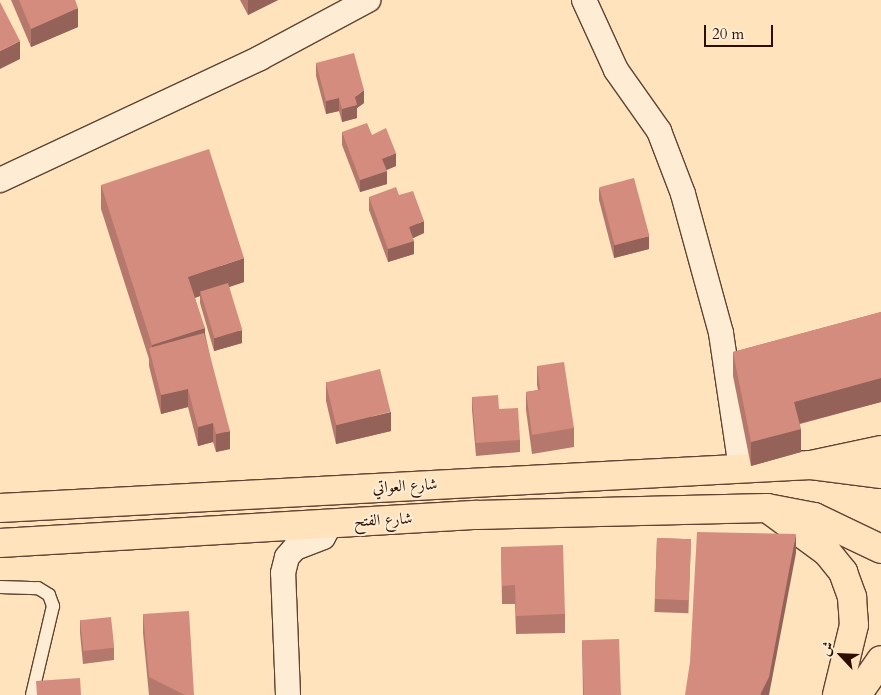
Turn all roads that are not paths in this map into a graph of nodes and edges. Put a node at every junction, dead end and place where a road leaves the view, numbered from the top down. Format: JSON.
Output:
{"nodes":[{"id":1,"x":368,"y":0,"type":"edge"},
{"id":2,"x":584,"y":0,"type":"edge"},
{"id":3,"x":0,"y":180,"type":"edge"},
{"id":4,"x":881,"y":450,"type":"edge"},
{"id":5,"x":811,"y":465,"type":"junction"},
{"id":6,"x":741,"y":468,"type":"junction"},
{"id":7,"x":881,"y":474,"type":"edge"},
{"id":8,"x":53,"y":506,"type":"junction"},
{"id":9,"x":0,"y":508,"type":"edge"},
{"id":10,"x":767,"y":508,"type":"junction"},
{"id":11,"x":331,"y":523,"type":"junction"},
{"id":12,"x":57,"y":539,"type":"junction"},
{"id":13,"x":0,"y":543,"type":"edge"},
{"id":14,"x":881,"y":549,"type":"edge"},
{"id":15,"x":0,"y":587,"type":"edge"},
{"id":16,"x":881,"y":660,"type":"edge"},
{"id":17,"x":32,"y":695,"type":"edge"},
{"id":18,"x":288,"y":695,"type":"edge"},
{"id":19,"x":836,"y":695,"type":"edge"},
{"id":20,"x":857,"y":695,"type":"edge"}],
"edges":[{"from":1,"to":3,"type":"street"},
{"from":2,"to":6,"type":"street"},
{"from":4,"to":5,"type":"main road"},
{"from":5,"to":6,"type":"main road","name":"شارع العواتي"},
{"from":5,"to":7,"type":"main road"},
{"from":6,"to":8,"type":"main road","name":"شارع العواتي"},
{"from":8,"to":9,"type":"main road","name":"شارع العواتي"},
{"from":8,"to":12,"type":"main road"},
{"from":10,"to":11,"type":"main road","name":"شارع الفتح"},
{"from":10,"to":14,"type":"main road","name":"شارع الفتح"},
{"from":10,"to":19,"type":"main road"},
{"from":11,"to":12,"type":"main road","name":"شارع الفتح"},
{"from":11,"to":18,"type":"street"},
{"from":12,"to":13,"type":"main road","name":"شارع الفتح"},
{"from":15,"to":17,"type":"lane"},
{"from":16,"to":20,"type":"main road"}]}
